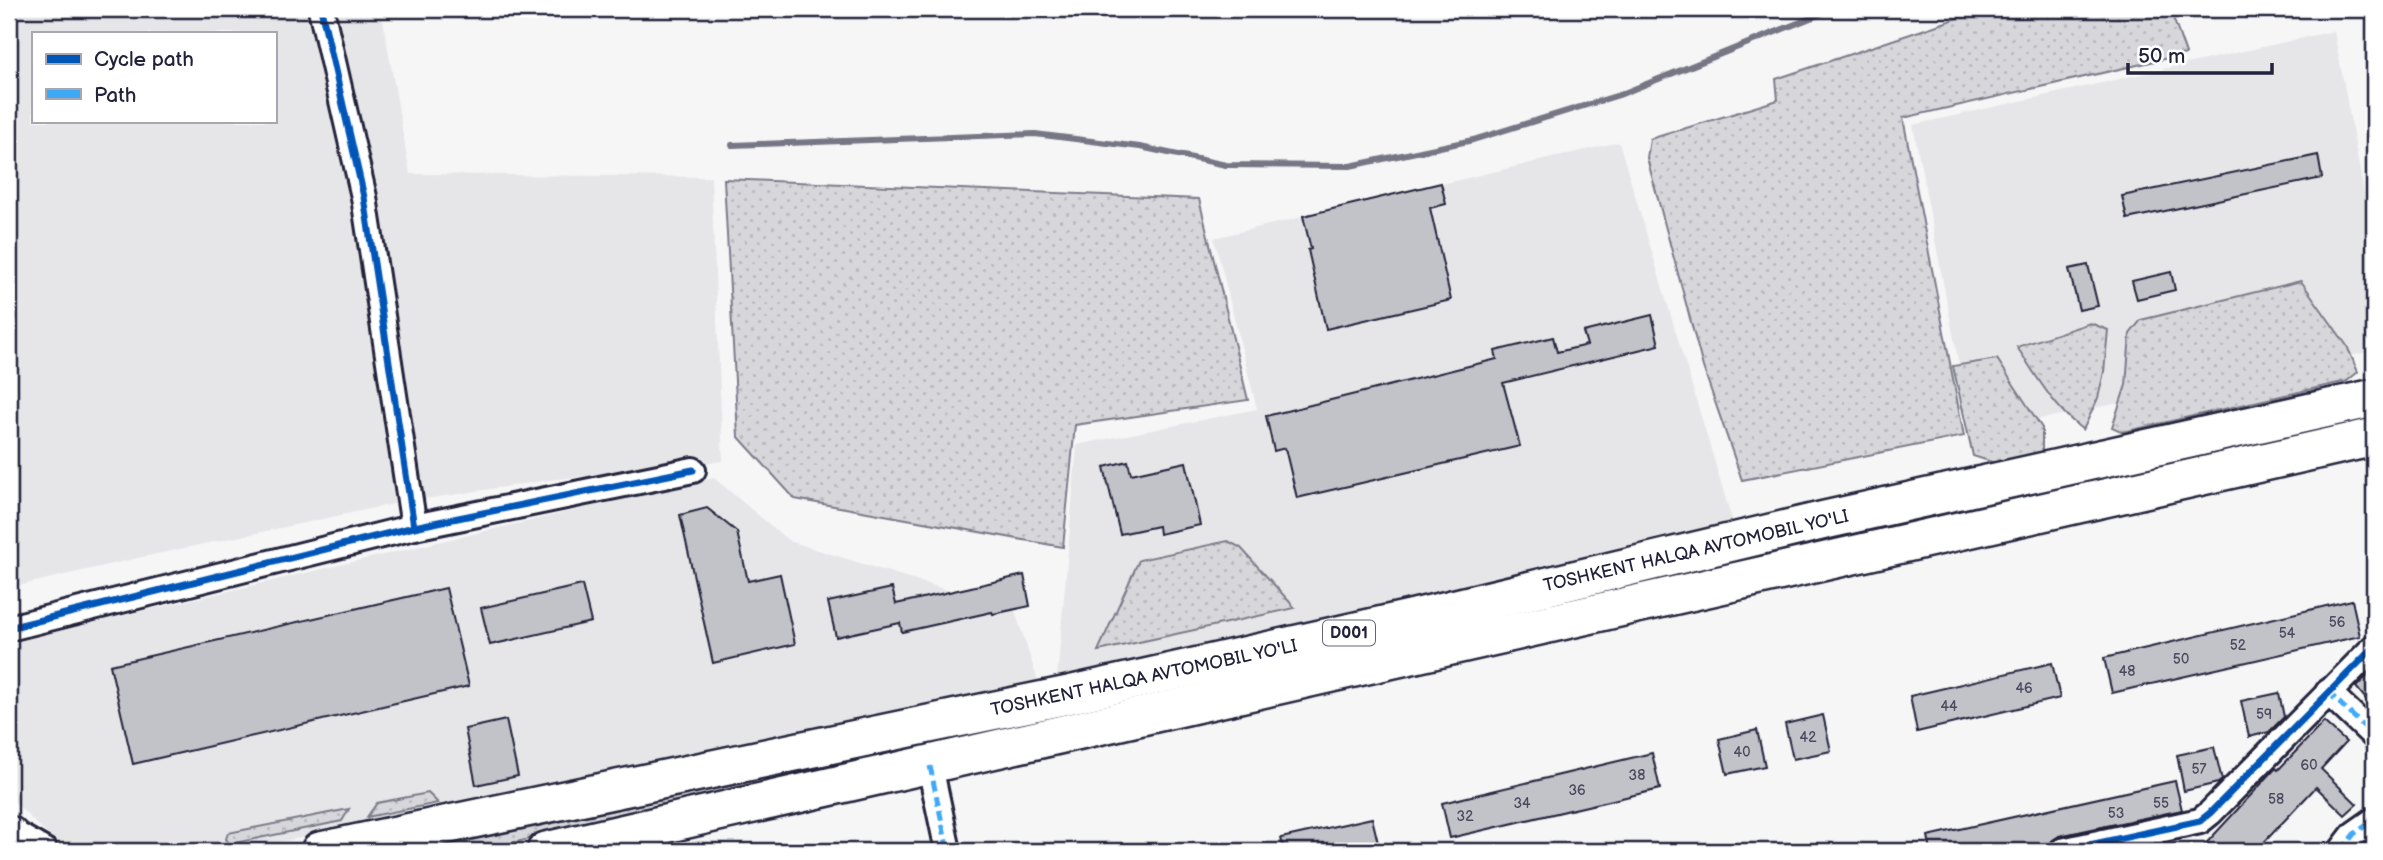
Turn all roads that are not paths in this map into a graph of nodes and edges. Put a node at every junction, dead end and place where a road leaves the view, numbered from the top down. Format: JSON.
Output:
{"nodes":[{"id":1,"x":321,"y":9,"type":"edge"},
{"id":2,"x":2374,"y":398,"type":"edge"},
{"id":3,"x":2374,"y":437,"type":"edge"},
{"id":4,"x":693,"y":470,"type":"dead end"},
{"id":5,"x":1825,"y":520,"type":"junction"},
{"id":6,"x":414,"y":527,"type":"junction"},
{"id":7,"x":1834,"y":560,"type":"junction"},
{"id":8,"x":9,"y":628,"type":"edge"},
{"id":9,"x":2374,"y":647,"type":"edge"},
{"id":10,"x":2328,"y":692,"type":"junction"},
{"id":11,"x":2374,"y":736,"type":"edge"},
{"id":12,"x":930,"y":766,"type":"junction"},
{"id":13,"x":2374,"y":820,"type":"edge"},
{"id":14,"x":9,"y":832,"type":"edge"},
{"id":15,"x":13,"y":851,"type":"edge"},
{"id":16,"x":45,"y":851,"type":"edge"},
{"id":17,"x":320,"y":851,"type":"edge"},
{"id":18,"x":546,"y":851,"type":"edge"},
{"id":19,"x":948,"y":851,"type":"edge"},
{"id":20,"x":2062,"y":851,"type":"edge"},
{"id":21,"x":2341,"y":851,"type":"edge"}],
"edges":[{"from":1,"to":6,"type":"street"},
{"from":2,"to":5,"type":"highway","name":"TOSHKENT HALQA AVTOMOBIL YO'LI","number":"D001"},
{"from":3,"to":7,"type":"highway","name":"TOSHKENT HALQA AVTOMOBIL YO'LI","number":"D001"},
{"from":4,"to":6,"type":"street"},
{"from":5,"to":7,"type":"highway"},
{"from":5,"to":17,"type":"highway","name":"TOSHKENT HALQA AVTOMOBIL YO'LI","number":"D001"},
{"from":6,"to":8,"type":"street"},
{"from":7,"to":12,"type":"highway","name":"TOSHKENT HALQA AVTOMOBIL YO'LI","number":"D001"},
{"from":9,"to":10,"type":"street"},
{"from":10,"to":11,"type":"street"},
{"from":10,"to":20,"type":"street"},
{"from":12,"to":18,"type":"highway","name":"TOSHKENT HALQA AVTOMOBIL YO'LI","number":"D001"},
{"from":12,"to":19,"type":"street"},
{"from":13,"to":21,"type":"street"},
{"from":14,"to":15,"type":"highway"},
{"from":14,"to":16,"type":"street"}]}
